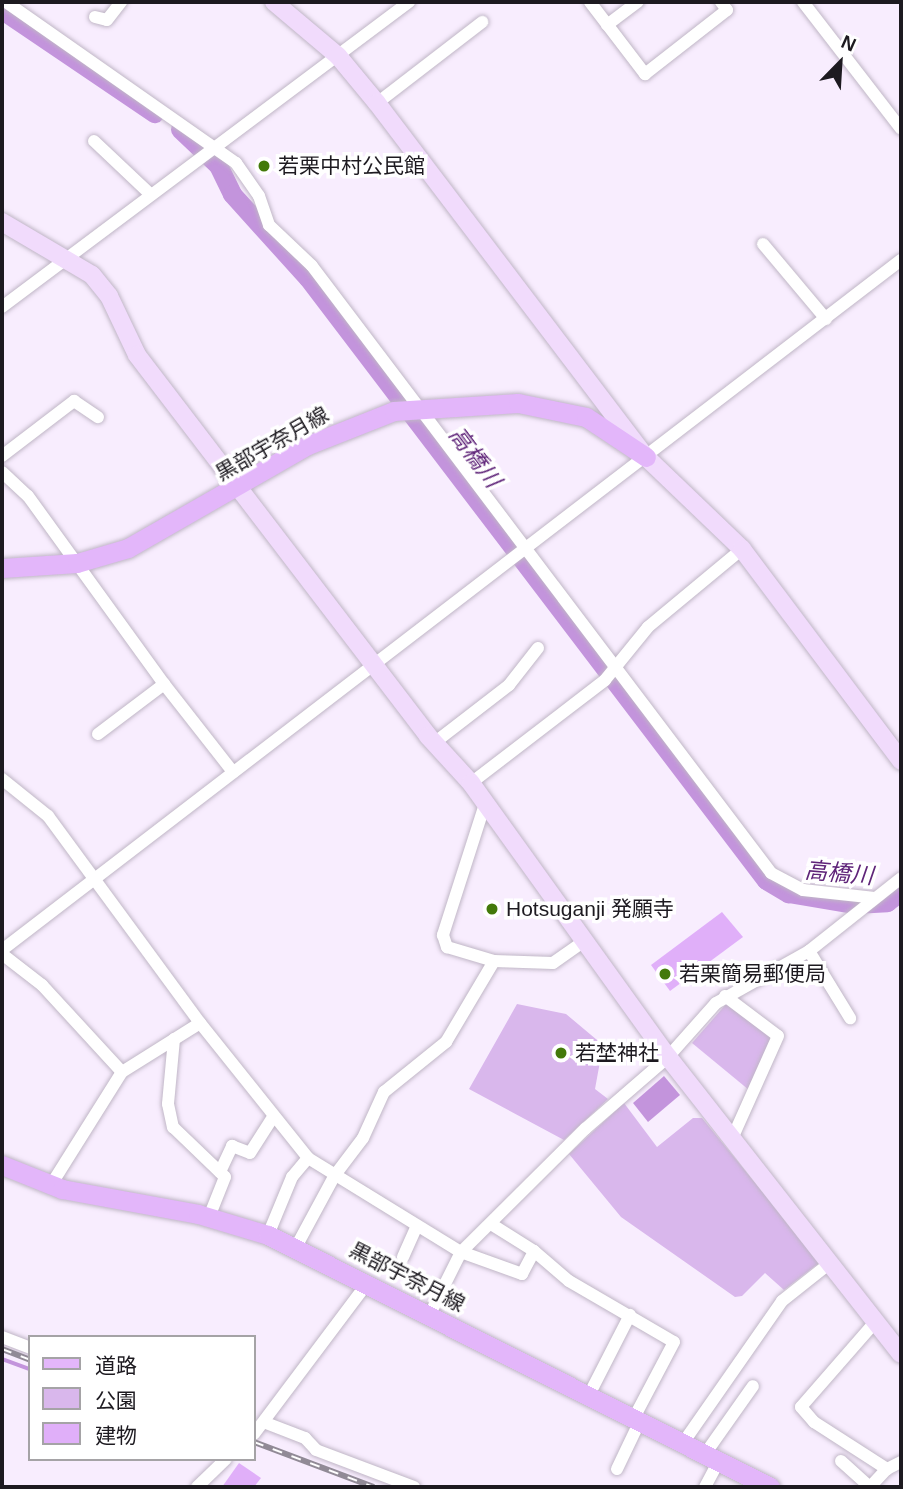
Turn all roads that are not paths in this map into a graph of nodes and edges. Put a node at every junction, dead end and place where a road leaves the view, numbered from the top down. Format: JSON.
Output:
{"nodes":[{"id":1,"x":6,"y":2,"type":"edge"},
{"id":2,"x":121,"y":2,"type":"edge"},
{"id":3,"x":274,"y":2,"type":"edge"},
{"id":4,"x":409,"y":2,"type":"edge"},
{"id":5,"x":590,"y":2,"type":"edge"},
{"id":6,"x":638,"y":2,"type":"edge"},
{"id":7,"x":721,"y":2,"type":"edge"},
{"id":8,"x":803,"y":2,"type":"edge"},
{"id":9,"x":95,"y":17,"type":"dead end"},
{"id":10,"x":482,"y":22,"type":"dead end"},
{"id":11,"x":607,"y":25,"type":"junction"},
{"id":12,"x":338,"y":56,"type":"junction"},
{"id":13,"x":377,"y":103,"type":"junction"},
{"id":14,"x":901,"y":129,"type":"edge"},
{"id":15,"x":94,"y":141,"type":"dead end"},
{"id":16,"x":214,"y":146,"type":"junction"},
{"id":17,"x":150,"y":194,"type":"junction"},
{"id":18,"x":2,"y":222,"type":"edge"},
{"id":19,"x":763,"y":244,"type":"dead end"},
{"id":20,"x":66,"y":258,"type":"junction"},
{"id":21,"x":901,"y":260,"type":"edge"},
{"id":22,"x":2,"y":307,"type":"edge"},
{"id":23,"x":826,"y":318,"type":"junction"},
{"id":24,"x":419,"y":407,"type":"junction"},
{"id":25,"x":98,"y":417,"type":"dead end"},
{"id":26,"x":2,"y":456,"type":"edge"},
{"id":27,"x":646,"y":457,"type":"junction"},
{"id":28,"x":2,"y":472,"type":"edge"},
{"id":29,"x":239,"y":488,"type":"junction"},
{"id":30,"x":525,"y":548,"type":"junction"},
{"id":31,"x":742,"y":549,"type":"junction"},
{"id":32,"x":77,"y":563,"type":"junction"},
{"id":33,"x":2,"y":568,"type":"edge"},
{"id":34,"x":538,"y":648,"type":"dead end"},
{"id":35,"x":373,"y":665,"type":"junction"},
{"id":36,"x":616,"y":667,"type":"junction"},
{"id":37,"x":164,"y":684,"type":"junction"},
{"id":38,"x":98,"y":734,"type":"dead end"},
{"id":39,"x":434,"y":743,"type":"junction"},
{"id":40,"x":901,"y":761,"type":"edge"},
{"id":41,"x":233,"y":772,"type":"junction"},
{"id":42,"x":2,"y":779,"type":"edge"},
{"id":43,"x":471,"y":783,"type":"junction"},
{"id":44,"x":485,"y":804,"type":"junction"},
{"id":45,"x":901,"y":878,"type":"edge"},
{"id":46,"x":93,"y":880,"type":"junction"},
{"id":47,"x":875,"y":898,"type":"junction"},
{"id":48,"x":584,"y":941,"type":"junction"},
{"id":49,"x":809,"y":951,"type":"junction"},
{"id":50,"x":2,"y":952,"type":"edge"},
{"id":51,"x":494,"y":961,"type":"junction"},
{"id":52,"x":726,"y":996,"type":"junction"},
{"id":53,"x":850,"y":1018,"type":"dead end"},
{"id":54,"x":200,"y":1023,"type":"junction"},
{"id":55,"x":174,"y":1039,"type":"junction"},
{"id":56,"x":668,"y":1057,"type":"junction"},
{"id":57,"x":122,"y":1073,"type":"junction"},
{"id":58,"x":273,"y":1117,"type":"junction"},
{"id":59,"x":732,"y":1139,"type":"junction"},
{"id":60,"x":308,"y":1158,"type":"junction"},
{"id":61,"x":2,"y":1165,"type":"edge"},
{"id":62,"x":220,"y":1172,"type":"junction"},
{"id":63,"x":335,"y":1175,"type":"junction"},
{"id":64,"x":51,"y":1185,"type":"junction"},
{"id":65,"x":209,"y":1217,"type":"junction"},
{"id":66,"x":491,"y":1224,"type":"junction"},
{"id":67,"x":418,"y":1226,"type":"junction"},
{"id":68,"x":268,"y":1235,"type":"junction"},
{"id":69,"x":296,"y":1247,"type":"junction"},
{"id":70,"x":534,"y":1251,"type":"junction"},
{"id":71,"x":461,"y":1252,"type":"junction"},
{"id":72,"x":403,"y":1257,"type":"dead end"},
{"id":73,"x":830,"y":1263,"type":"junction"},
{"id":74,"x":368,"y":1282,"type":"junction"},
{"id":75,"x":430,"y":1314,"type":"junction"},
{"id":76,"x":630,"y":1315,"type":"junction"},
{"id":77,"x":876,"y":1321,"type":"junction"},
{"id":78,"x":2,"y":1337,"type":"edge"},
{"id":79,"x":28,"y":1347,"type":"edge"},
{"id":80,"x":901,"y":1354,"type":"edge"},
{"id":81,"x":753,"y":1386,"type":"dead end"},
{"id":82,"x":589,"y":1395,"type":"junction"},
{"id":83,"x":637,"y":1419,"type":"junction"},
{"id":84,"x":257,"y":1430,"type":"edge"},
{"id":85,"x":683,"y":1443,"type":"junction"},
{"id":86,"x":712,"y":1458,"type":"junction"},
{"id":87,"x":224,"y":1461,"type":"edge"},
{"id":88,"x":841,"y":1461,"type":"dead end"},
{"id":89,"x":901,"y":1462,"type":"edge"},
{"id":90,"x":617,"y":1469,"type":"dead end"},
{"id":91,"x":887,"y":1469,"type":"junction"},
{"id":92,"x":197,"y":1487,"type":"edge"},
{"id":93,"x":414,"y":1487,"type":"edge"},
{"id":94,"x":705,"y":1487,"type":"edge"},
{"id":95,"x":769,"y":1487,"type":"edge"},
{"id":96,"x":870,"y":1487,"type":"edge"}],
"edges":[{"from":1,"to":16,"type":"street"},
{"from":2,"to":9,"type":"street"},
{"from":3,"to":12,"type":"street"},
{"from":4,"to":12,"type":"street"},
{"from":5,"to":11,"type":"street"},
{"from":6,"to":11,"type":"street"},
{"from":7,"to":11,"type":"street"},
{"from":8,"to":14,"type":"street"},
{"from":10,"to":13,"type":"street"},
{"from":12,"to":13,"type":"street"},
{"from":12,"to":16,"type":"street"},
{"from":13,"to":27,"type":"street"},
{"from":15,"to":17,"type":"street"},
{"from":16,"to":17,"type":"street"},
{"from":16,"to":24,"type":"street"},
{"from":17,"to":20,"type":"street"},
{"from":18,"to":20,"type":"street"},
{"from":19,"to":23,"type":"street"},
{"from":20,"to":22,"type":"street"},
{"from":20,"to":29,"type":"street"},
{"from":21,"to":23,"type":"street"},
{"from":23,"to":27,"type":"street"},
{"from":24,"to":27,"type":"main road","name":"黒部宇奈月線"},
{"from":24,"to":29,"type":"main road","name":"黒部宇奈月線"},
{"from":24,"to":30,"type":"street"},
{"from":25,"to":26,"type":"street"},
{"from":27,"to":30,"type":"street"},
{"from":27,"to":31,"type":"street"},
{"from":28,"to":32,"type":"street"},
{"from":29,"to":32,"type":"main road","name":"黒部宇奈月線"},
{"from":29,"to":35,"type":"street"},
{"from":30,"to":35,"type":"street"},
{"from":30,"to":36,"type":"street"},
{"from":31,"to":36,"type":"street"},
{"from":31,"to":40,"type":"street"},
{"from":32,"to":33,"type":"main road","name":"黒部宇奈月線"},
{"from":32,"to":37,"type":"street"},
{"from":34,"to":39,"type":"street"},
{"from":35,"to":39,"type":"street"},
{"from":35,"to":41,"type":"street"},
{"from":36,"to":43,"type":"street"},
{"from":36,"to":47,"type":"street"},
{"from":37,"to":38,"type":"street"},
{"from":37,"to":41,"type":"street"},
{"from":39,"to":43,"type":"street"},
{"from":41,"to":46,"type":"street"},
{"from":42,"to":46,"type":"street"},
{"from":43,"to":44,"type":"street"},
{"from":44,"to":48,"type":"street"},
{"from":44,"to":51,"type":"street"},
{"from":45,"to":47,"type":"street"},
{"from":46,"to":50,"type":"street"},
{"from":46,"to":54,"type":"street"},
{"from":47,"to":49,"type":"street"},
{"from":48,"to":51,"type":"street"},
{"from":48,"to":56,"type":"street"},
{"from":49,"to":52,"type":"street"},
{"from":49,"to":53,"type":"street"},
{"from":50,"to":57,"type":"street"},
{"from":51,"to":63,"type":"street"},
{"from":52,"to":56,"type":"street"},
{"from":52,"to":59,"type":"street"},
{"from":54,"to":55,"type":"street"},
{"from":54,"to":58,"type":"street"},
{"from":55,"to":57,"type":"street"},
{"from":55,"to":62,"type":"street"},
{"from":56,"to":59,"type":"street"},
{"from":56,"to":66,"type":"street"},
{"from":57,"to":64,"type":"street"},
{"from":58,"to":60,"type":"street"},
{"from":58,"to":62,"type":"street"},
{"from":59,"to":73,"type":"street"},
{"from":60,"to":63,"type":"street"},
{"from":60,"to":68,"type":"street"},
{"from":61,"to":64,"type":"main road","name":"黒部宇奈月線"},
{"from":62,"to":65,"type":"street"},
{"from":63,"to":67,"type":"street"},
{"from":63,"to":69,"type":"street"},
{"from":64,"to":65,"type":"main road","name":"黒部宇奈月線"},
{"from":65,"to":68,"type":"main road","name":"黒部宇奈月線"},
{"from":66,"to":70,"type":"street"},
{"from":66,"to":71,"type":"street"},
{"from":67,"to":71,"type":"street"},
{"from":67,"to":72,"type":"street"},
{"from":68,"to":69,"type":"main road","name":"黒部宇奈月線"},
{"from":69,"to":74,"type":"main road","name":"黒部宇奈月線"},
{"from":70,"to":71,"type":"street"},
{"from":70,"to":76,"type":"street"},
{"from":71,"to":75,"type":"street"},
{"from":73,"to":77,"type":"street"},
{"from":73,"to":85,"type":"street"},
{"from":74,"to":75,"type":"main road","name":"黒部宇奈月線"},
{"from":74,"to":84,"type":"street"},
{"from":75,"to":82,"type":"main road","name":"黒部宇奈月線"},
{"from":76,"to":82,"type":"street"},
{"from":76,"to":83,"type":"street"},
{"from":77,"to":80,"type":"street"},
{"from":77,"to":91,"type":"street"},
{"from":78,"to":79,"type":"street"},
{"from":81,"to":86,"type":"street"},
{"from":82,"to":83,"type":"main road","name":"黒部宇奈月線"},
{"from":83,"to":85,"type":"main road","name":"黒部宇奈月線"},
{"from":83,"to":90,"type":"street"},
{"from":84,"to":93,"type":"street"},
{"from":85,"to":86,"type":"main road","name":"黒部宇奈月線"},
{"from":86,"to":94,"type":"street"},
{"from":86,"to":95,"type":"main road","name":"黒部宇奈月線"},
{"from":87,"to":92,"type":"street"},
{"from":88,"to":96,"type":"street"},
{"from":89,"to":91,"type":"street"},
{"from":91,"to":96,"type":"street"}]}
